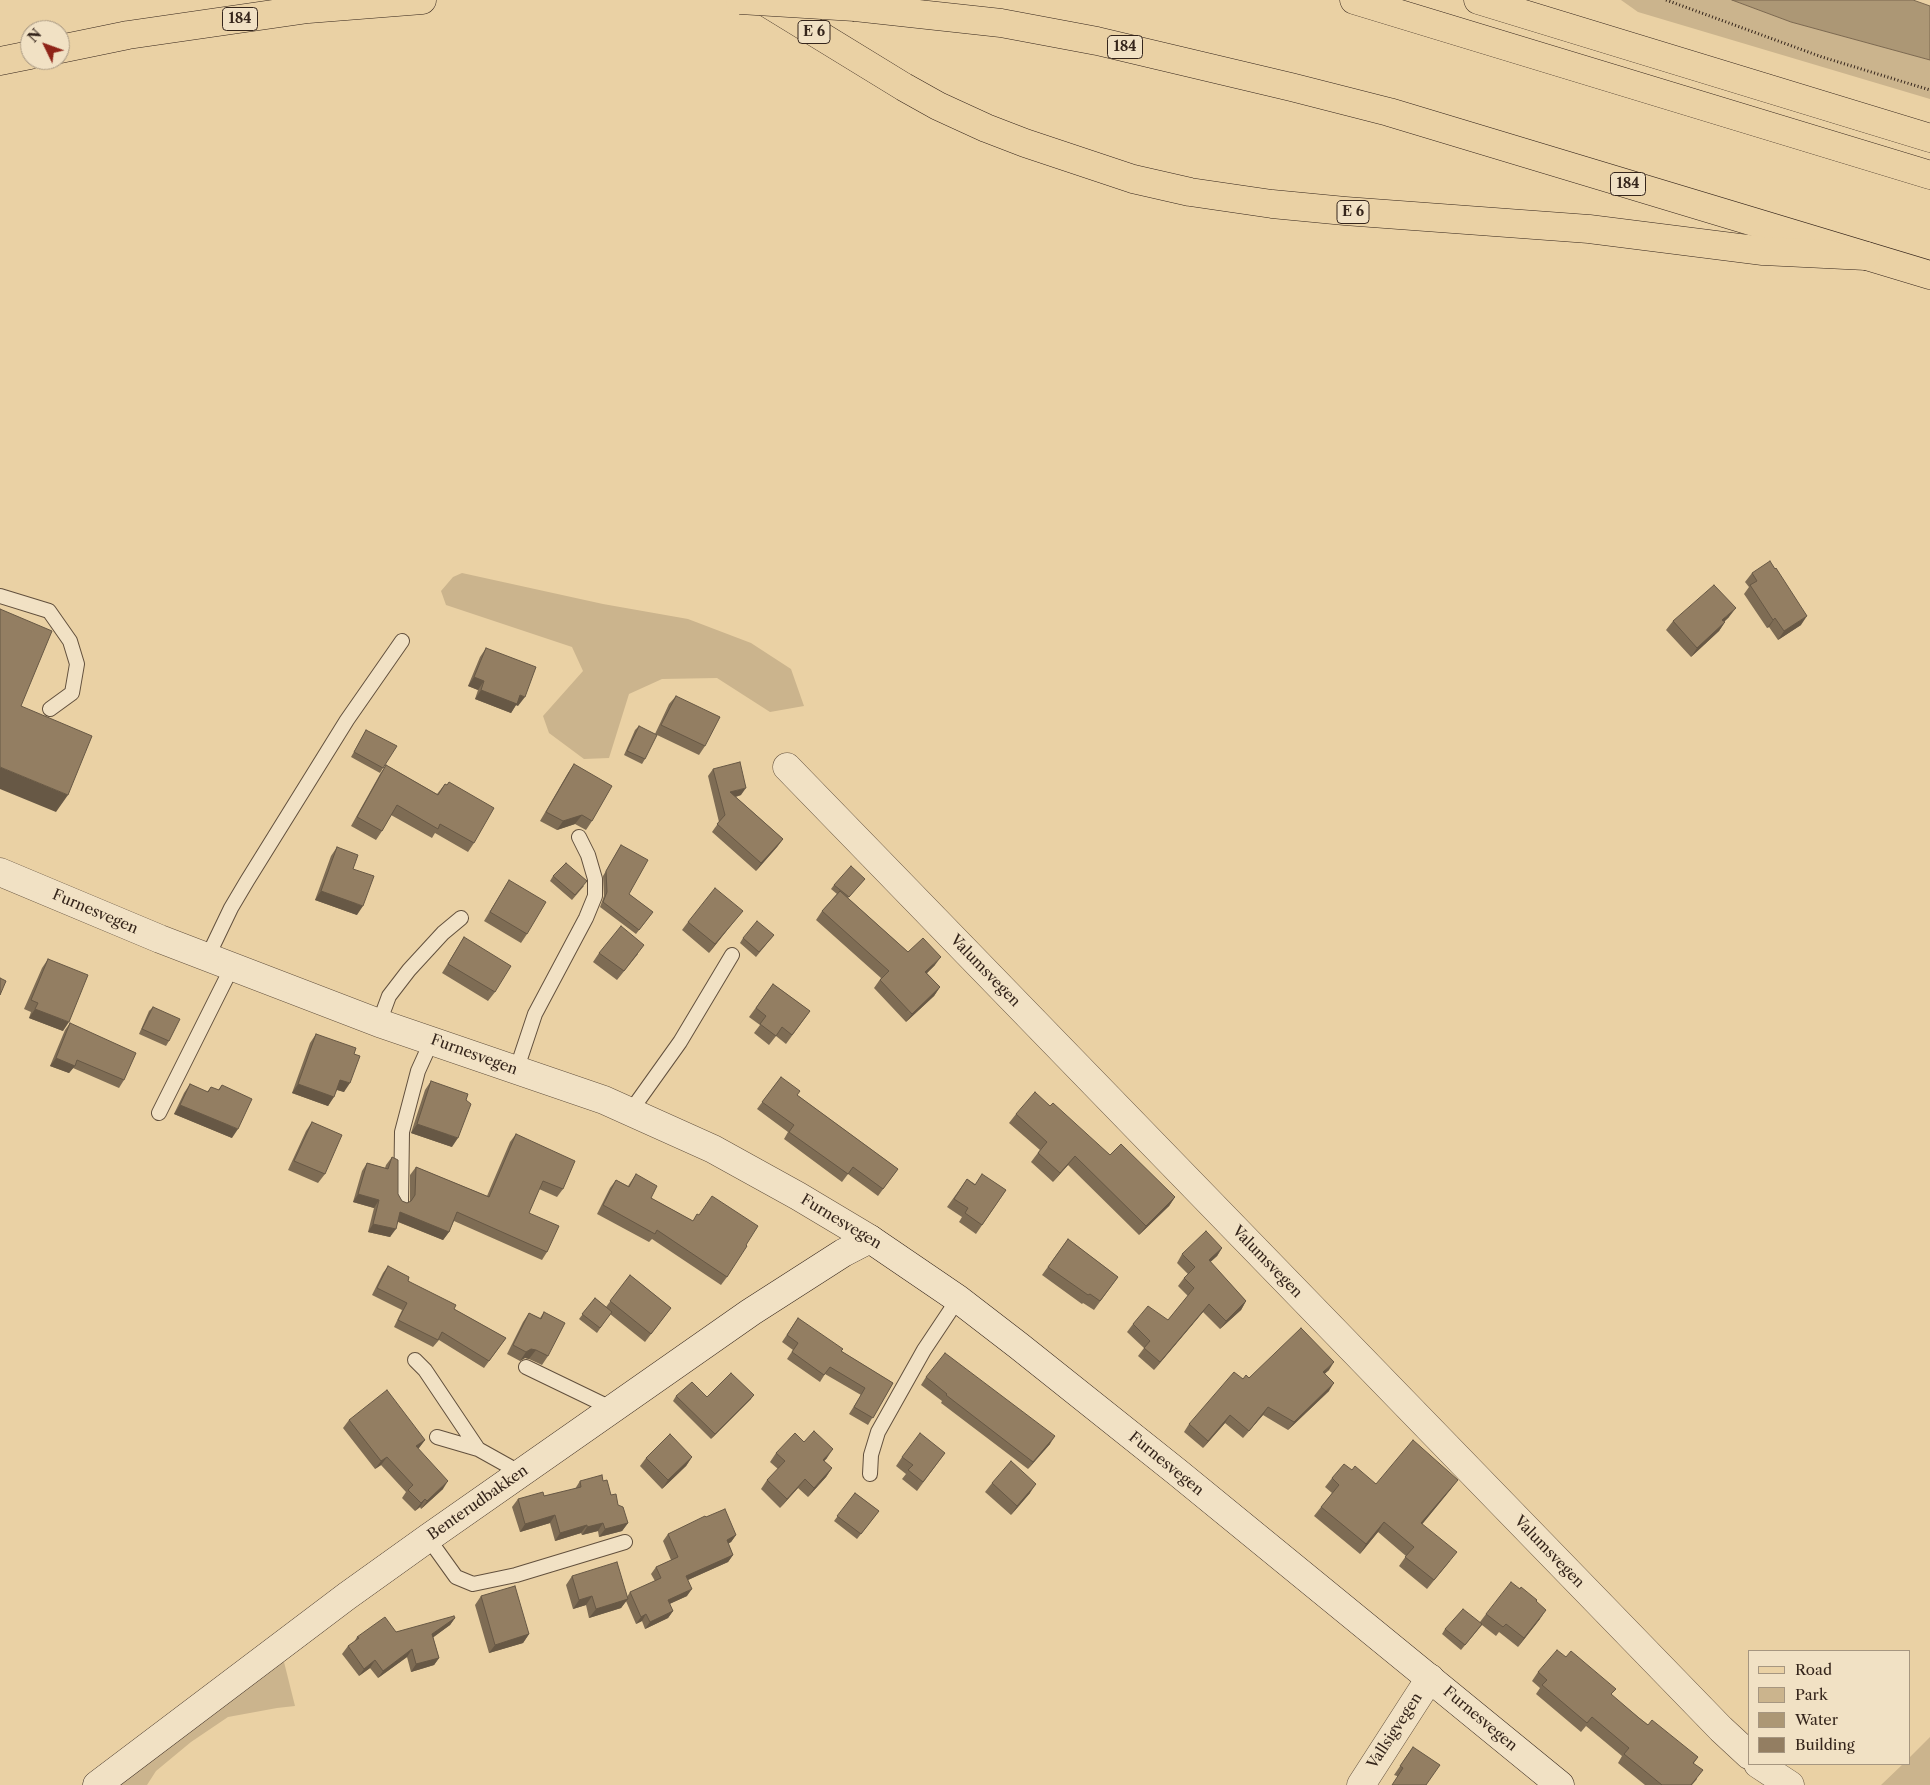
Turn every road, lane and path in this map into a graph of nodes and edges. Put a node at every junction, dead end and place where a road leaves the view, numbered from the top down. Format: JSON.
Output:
{"nodes":[{"id":1,"x":422,"y":0,"type":"edge"},
{"id":2,"x":740,"y":0,"type":"edge"},
{"id":3,"x":762,"y":0,"type":"edge"},
{"id":4,"x":1354,"y":0,"type":"edge"},
{"id":5,"x":1478,"y":0,"type":"edge"},
{"id":6,"x":1666,"y":0,"type":"edge"},
{"id":7,"x":70,"y":47,"type":"edge"},
{"id":8,"x":20,"y":57,"type":"edge"},
{"id":9,"x":0,"y":61,"type":"edge"},
{"id":10,"x":1930,"y":90,"type":"edge"},
{"id":11,"x":1930,"y":138,"type":"edge"},
{"id":12,"x":1930,"y":175,"type":"edge"},
{"id":13,"x":1866,"y":256,"type":"junction"},
{"id":14,"x":1930,"y":275,"type":"edge"},
{"id":15,"x":0,"y":596,"type":"edge"},
{"id":16,"x":402,"y":641,"type":"dead end"},
{"id":17,"x":50,"y":709,"type":"dead end"},
{"id":18,"x":787,"y":767,"type":"dead end"},
{"id":19,"x":579,"y":838,"type":"dead end"},
{"id":20,"x":0,"y":872,"type":"edge"},
{"id":21,"x":461,"y":918,"type":"dead end"},
{"id":22,"x":732,"y":955,"type":"dead end"},
{"id":23,"x":220,"y":962,"type":"junction"},
{"id":24,"x":379,"y":1023,"type":"junction"},
{"id":25,"x":432,"y":1040,"type":"junction"},
{"id":26,"x":516,"y":1071,"type":"junction"},
{"id":27,"x":630,"y":1112,"type":"junction"},
{"id":28,"x":159,"y":1113,"type":"dead end"},
{"id":29,"x":401,"y":1202,"type":"edge"},
{"id":30,"x":870,"y":1239,"type":"junction"},
{"id":31,"x":958,"y":1299,"type":"junction"},
{"id":32,"x":415,"y":1360,"type":"dead end"},
{"id":33,"x":526,"y":1367,"type":"dead end"},
{"id":34,"x":612,"y":1409,"type":"junction"},
{"id":35,"x":437,"y":1436,"type":"dead end"},
{"id":36,"x":478,"y":1449,"type":"junction"},
{"id":37,"x":521,"y":1473,"type":"junction"},
{"id":38,"x":870,"y":1474,"type":"dead end"},
{"id":39,"x":428,"y":1538,"type":"junction"},
{"id":40,"x":625,"y":1542,"type":"dead end"},
{"id":41,"x":1430,"y":1678,"type":"junction"},
{"id":42,"x":1748,"y":1754,"type":"edge"},
{"id":43,"x":1760,"y":1765,"type":"edge"},
{"id":44,"x":98,"y":1785,"type":"edge"},
{"id":45,"x":1361,"y":1785,"type":"edge"},
{"id":46,"x":1560,"y":1785,"type":"edge"},
{"id":47,"x":1790,"y":1785,"type":"edge"}],
"edges":[{"from":1,"to":7,"type":"main road","number":"184"},
{"from":2,"to":13,"type":"main road","number":"184","bridge":true},
{"from":3,"to":13,"type":"main road","number":"E 6"},
{"from":4,"to":12,"type":"main road"},
{"from":5,"to":11,"type":"main road"},
{"from":6,"to":10,"type":"path"},
{"from":8,"to":9,"type":"main road"},
{"from":13,"to":14,"type":"main road","number":"184"},
{"from":15,"to":17,"type":"lane"},
{"from":16,"to":23,"type":"lane"},
{"from":18,"to":42,"type":"street","name":"Valumsvegen"},
{"from":19,"to":26,"type":"lane"},
{"from":20,"to":23,"type":"street","name":"Furnesvegen"},
{"from":21,"to":24,"type":"lane"},
{"from":22,"to":27,"type":"lane"},
{"from":23,"to":24,"type":"street","name":"Furnesvegen"},
{"from":23,"to":28,"type":"lane"},
{"from":24,"to":25,"type":"street","name":"Furnesvegen"},
{"from":25,"to":26,"type":"street","name":"Furnesvegen"},
{"from":25,"to":29,"type":"lane"},
{"from":26,"to":27,"type":"street","name":"Furnesvegen"},
{"from":27,"to":30,"type":"street","name":"Furnesvegen"},
{"from":30,"to":31,"type":"street","name":"Furnesvegen"},
{"from":30,"to":34,"type":"street","name":"Benterudbakken"},
{"from":31,"to":38,"type":"lane"},
{"from":31,"to":41,"type":"street","name":"Furnesvegen"},
{"from":32,"to":36,"type":"lane"},
{"from":33,"to":34,"type":"lane"},
{"from":34,"to":37,"type":"street","name":"Benterudbakken"},
{"from":35,"to":36,"type":"lane"},
{"from":36,"to":37,"type":"lane"},
{"from":37,"to":39,"type":"street","name":"Benterudbakken"},
{"from":39,"to":40,"type":"lane"},
{"from":39,"to":44,"type":"street","name":"Benterudbakken"},
{"from":41,"to":45,"type":"street","name":"Vallsigvegen"},
{"from":41,"to":46,"type":"street","name":"Furnesvegen"},
{"from":43,"to":47,"type":"street"}]}
